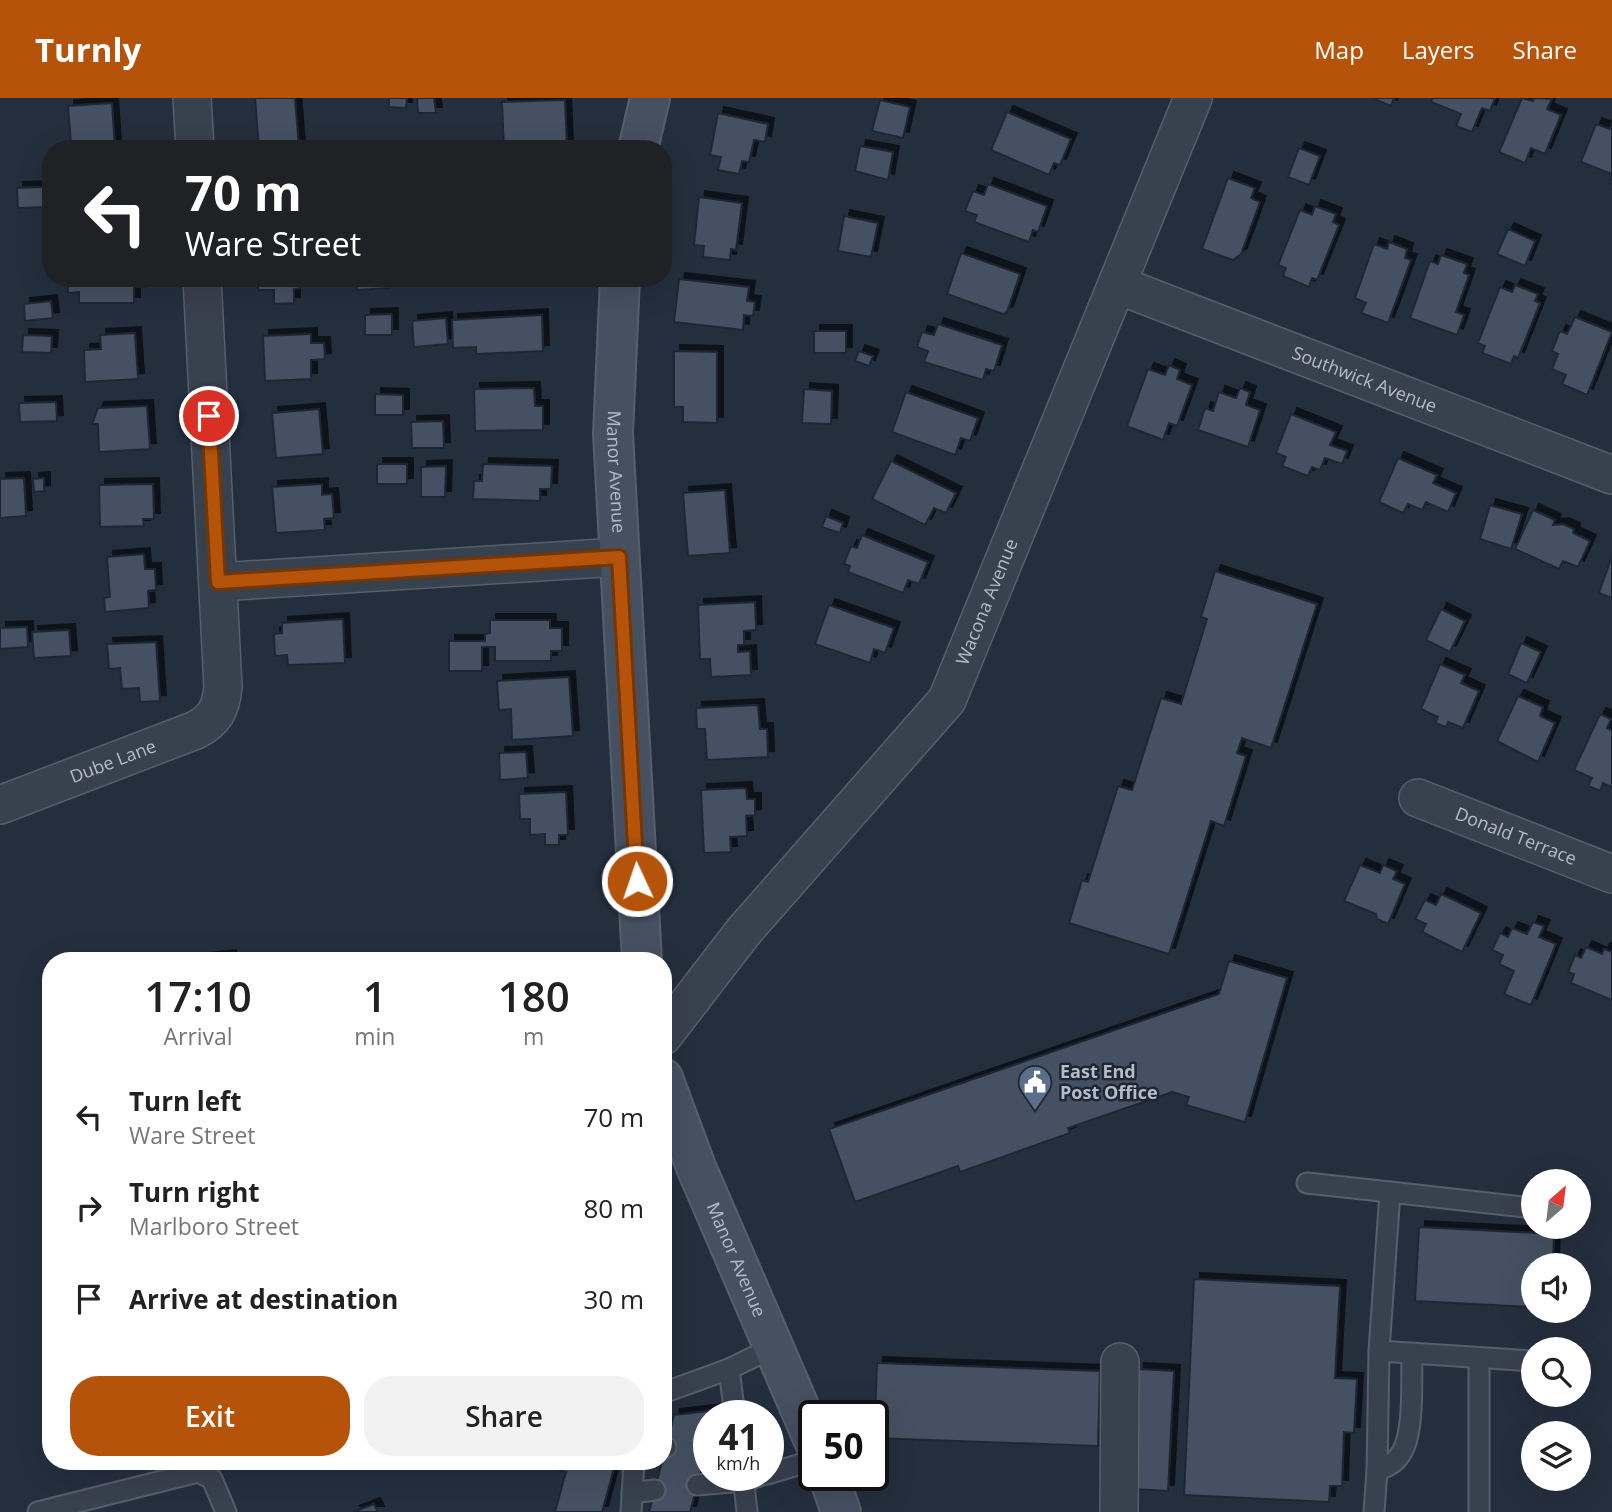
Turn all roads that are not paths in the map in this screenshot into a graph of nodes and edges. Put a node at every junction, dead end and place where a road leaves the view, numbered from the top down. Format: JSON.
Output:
{"nodes":[{"id":1,"x":192,"y":98,"type":"edge"},
{"id":2,"x":650,"y":98,"type":"edge"},
{"id":3,"x":1193,"y":98,"type":"edge"},
{"id":4,"x":194,"y":140,"type":"edge"},
{"id":5,"x":640,"y":140,"type":"edge"},
{"id":6,"x":1118,"y":285,"type":"junction"},
{"id":7,"x":202,"y":287,"type":"edge"},
{"id":8,"x":619,"y":287,"type":"edge"},
{"id":9,"x":1612,"y":475,"type":"edge"},
{"id":10,"x":619,"y":557,"type":"junction"},
{"id":11,"x":218,"y":582,"type":"junction"},
{"id":12,"x":1418,"y":798,"type":"dead end"},
{"id":13,"x":0,"y":804,"type":"edge"},
{"id":14,"x":1612,"y":874,"type":"edge"},
{"id":15,"x":641,"y":952,"type":"edge"},
{"id":16,"x":672,"y":1024,"type":"edge"},
{"id":17,"x":672,"y":1102,"type":"edge"},
{"id":18,"x":1307,"y":1184,"type":"dead end"},
{"id":19,"x":1390,"y":1192,"type":"junction"},
{"id":20,"x":1521,"y":1207,"type":"edge"},
{"id":21,"x":774,"y":1347,"type":"junction"},
{"id":22,"x":1379,"y":1351,"type":"junction"},
{"id":23,"x":1412,"y":1354,"type":"junction"},
{"id":24,"x":1479,"y":1358,"type":"junction"},
{"id":25,"x":1521,"y":1360,"type":"edge"},
{"id":26,"x":1120,"y":1362,"type":"dead end"},
{"id":27,"x":729,"y":1369,"type":"junction"},
{"id":28,"x":672,"y":1390,"type":"edge"},
{"id":29,"x":733,"y":1400,"type":"edge"},
{"id":30,"x":798,"y":1403,"type":"edge"},
{"id":31,"x":633,"y":1470,"type":"edge"},
{"id":32,"x":1377,"y":1471,"type":"junction"},
{"id":33,"x":654,"y":1490,"type":"dead end"},
{"id":34,"x":745,"y":1491,"type":"edge"},
{"id":35,"x":834,"y":1491,"type":"edge"},
{"id":36,"x":631,"y":1503,"type":"edge"},
{"id":37,"x":38,"y":1512,"type":"edge"},
{"id":38,"x":226,"y":1512,"type":"edge"},
{"id":39,"x":747,"y":1512,"type":"edge"},
{"id":40,"x":841,"y":1512,"type":"edge"},
{"id":41,"x":1119,"y":1512,"type":"edge"},
{"id":42,"x":1374,"y":1512,"type":"edge"},
{"id":43,"x":1479,"y":1512,"type":"edge"}],
"edges":[{"from":1,"to":4,"type":"street"},
{"from":2,"to":5,"type":"main road"},
{"from":3,"to":6,"type":"street","name":"Wacona Avenue"},
{"from":6,"to":9,"type":"street","name":"Southwick Avenue"},
{"from":6,"to":16,"type":"street","name":"Wacona Avenue"},
{"from":7,"to":11,"type":"street"},
{"from":8,"to":10,"type":"main road","name":"Manor Avenue"},
{"from":10,"to":11,"type":"street"},
{"from":10,"to":15,"type":"main road","name":"Manor Avenue"},
{"from":11,"to":13,"type":"street","name":"Dube Lane"},
{"from":12,"to":14,"type":"street","name":"Donald Terrace"},
{"from":17,"to":21,"type":"main road","name":"Manor Avenue"},
{"from":18,"to":19,"type":"lane"},
{"from":19,"to":20,"type":"lane"},
{"from":19,"to":22,"type":"lane"},
{"from":21,"to":27,"type":"lane"},
{"from":21,"to":30,"type":"main road","name":"Manor Avenue"},
{"from":22,"to":23,"type":"lane"},
{"from":22,"to":32,"type":"lane"},
{"from":23,"to":24,"type":"lane"},
{"from":23,"to":32,"type":"lane"},
{"from":24,"to":25,"type":"lane"},
{"from":24,"to":43,"type":"lane"},
{"from":26,"to":41,"type":"street"},
{"from":27,"to":28,"type":"lane"},
{"from":27,"to":29,"type":"lane"},
{"from":31,"to":36,"type":"lane"},
{"from":32,"to":42,"type":"lane"},
{"from":33,"to":36,"type":"lane"},
{"from":34,"to":39,"type":"lane"},
{"from":35,"to":40,"type":"main road"},
{"from":37,"to":38,"type":"lane"}]}
